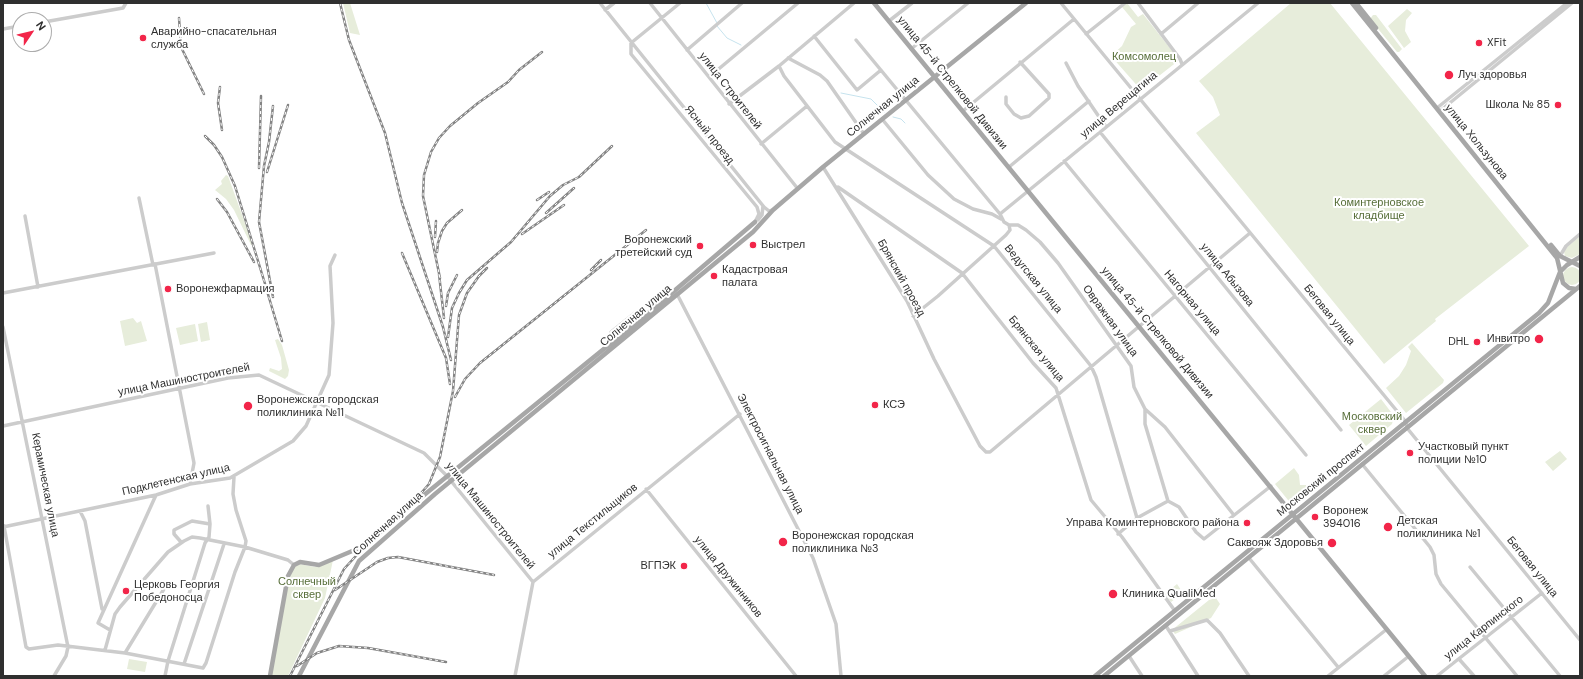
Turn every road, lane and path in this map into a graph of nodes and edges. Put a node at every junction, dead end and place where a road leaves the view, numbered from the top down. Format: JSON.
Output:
{"nodes":[{"id":1,"x":115,"y":3,"type":"edge"},
{"id":2,"x":126,"y":3,"type":"edge"},
{"id":3,"x":600,"y":3,"type":"edge"},
{"id":4,"x":614,"y":3,"type":"edge"},
{"id":5,"x":650,"y":3,"type":"edge"},
{"id":6,"x":680,"y":3,"type":"edge"},
{"id":7,"x":742,"y":3,"type":"edge"},
{"id":8,"x":798,"y":3,"type":"edge"},
{"id":9,"x":854,"y":3,"type":"edge"},
{"id":10,"x":874,"y":3,"type":"edge"},
{"id":11,"x":912,"y":3,"type":"edge"},
{"id":12,"x":968,"y":3,"type":"edge"},
{"id":13,"x":1026,"y":3,"type":"edge"},
{"id":14,"x":1061,"y":3,"type":"edge"},
{"id":15,"x":1125,"y":3,"type":"edge"},
{"id":16,"x":1139,"y":3,"type":"edge"},
{"id":17,"x":1198,"y":3,"type":"edge"},
{"id":18,"x":1258,"y":3,"type":"edge"},
{"id":19,"x":1352,"y":3,"type":"edge"},
{"id":20,"x":1356,"y":3,"type":"edge"},
{"id":21,"x":1567,"y":3,"type":"edge"},
{"id":22,"x":1572,"y":3,"type":"edge"},
{"id":23,"x":115,"y":9,"type":"junction"},
{"id":24,"x":605,"y":10,"type":"junction"},
{"id":25,"x":661,"y":18,"type":"junction"},
{"id":26,"x":1074,"y":19,"type":"junction"},
{"id":27,"x":52,"y":21,"type":"edge"},
{"id":28,"x":889,"y":21,"type":"junction"},
{"id":29,"x":1086,"y":34,"type":"junction"},
{"id":30,"x":1161,"y":34,"type":"junction"},
{"id":31,"x":814,"y":36,"type":"junction"},
{"id":32,"x":856,"y":40,"type":"dead end"},
{"id":33,"x":631,"y":43,"type":"junction"},
{"id":34,"x":912,"y":49,"type":"junction"},
{"id":35,"x":687,"y":50,"type":"junction"},
{"id":36,"x":788,"y":58,"type":"junction"},
{"id":37,"x":1020,"y":62,"type":"junction"},
{"id":38,"x":1066,"y":63,"type":"dead end"},
{"id":39,"x":1182,"y":64,"type":"junction"},
{"id":40,"x":642,"y":66,"type":"junction"},
{"id":41,"x":779,"y":66,"type":"junction"},
{"id":42,"x":652,"y":69,"type":"junction"},
{"id":43,"x":881,"y":70,"type":"junction"},
{"id":44,"x":709,"y":77,"type":"junction"},
{"id":45,"x":935,"y":77,"type":"junction"},
{"id":46,"x":1006,"y":97,"type":"dead end"},
{"id":47,"x":1140,"y":99,"type":"junction"},
{"id":48,"x":905,"y":100,"type":"junction"},
{"id":49,"x":1089,"y":101,"type":"junction"},
{"id":50,"x":729,"y":104,"type":"junction"},
{"id":51,"x":807,"y":106,"type":"junction"},
{"id":52,"x":1439,"y":109,"type":"junction"},
{"id":53,"x":962,"y":111,"type":"junction"},
{"id":54,"x":882,"y":119,"type":"junction"},
{"id":55,"x":1106,"y":127,"type":"junction"},
{"id":56,"x":1100,"y":132,"type":"junction"},
{"id":57,"x":864,"y":134,"type":"junction"},
{"id":58,"x":761,"y":144,"type":"junction"},
{"id":59,"x":846,"y":148,"type":"junction"},
{"id":60,"x":1064,"y":161,"type":"junction"},
{"id":61,"x":1009,"y":166,"type":"junction"},
{"id":62,"x":823,"y":167,"type":"junction"},
{"id":63,"x":837,"y":187,"type":"junction"},
{"id":64,"x":798,"y":189,"type":"junction"},
{"id":65,"x":1028,"y":191,"type":"junction"},
{"id":66,"x":139,"y":198,"type":"dead end"},
{"id":67,"x":762,"y":205,"type":"junction"},
{"id":68,"x":773,"y":210,"type":"junction"},
{"id":69,"x":1000,"y":214,"type":"junction"},
{"id":70,"x":25,"y":216,"type":"dead end"},
{"id":71,"x":1001,"y":219,"type":"junction"},
{"id":72,"x":755,"y":222,"type":"junction"},
{"id":73,"x":1009,"y":225,"type":"junction"},
{"id":74,"x":1250,"y":233,"type":"junction"},
{"id":75,"x":1580,"y":234,"type":"edge"},
{"id":76,"x":994,"y":246,"type":"junction"},
{"id":77,"x":214,"y":253,"type":"dead end"},
{"id":78,"x":335,"y":255,"type":"dead end"},
{"id":79,"x":1560,"y":256,"type":"junction"},
{"id":80,"x":1580,"y":257,"type":"edge"},
{"id":81,"x":1572,"y":262,"type":"junction"},
{"id":82,"x":154,"y":265,"type":"junction"},
{"id":83,"x":1580,"y":266,"type":"edge"},
{"id":84,"x":1209,"y":267,"type":"junction"},
{"id":85,"x":1560,"y":272,"type":"junction"},
{"id":86,"x":962,"y":273,"type":"junction"},
{"id":87,"x":1580,"y":286,"type":"edge"},
{"id":88,"x":38,"y":287,"type":"junction"},
{"id":89,"x":1578,"y":290,"type":"edge"},
{"id":90,"x":676,"y":292,"type":"junction"},
{"id":91,"x":3,"y":293,"type":"edge"},
{"id":92,"x":1174,"y":296,"type":"junction"},
{"id":93,"x":913,"y":316,"type":"junction"},
{"id":94,"x":642,"y":318,"type":"junction"},
{"id":95,"x":1140,"y":326,"type":"junction"},
{"id":96,"x":3,"y":327,"type":"edge"},
{"id":97,"x":616,"y":338,"type":"junction"},
{"id":98,"x":1116,"y":346,"type":"junction"},
{"id":99,"x":1091,"y":366,"type":"junction"},
{"id":100,"x":180,"y":389,"type":"junction"},
{"id":101,"x":1059,"y":393,"type":"junction"},
{"id":102,"x":318,"y":402,"type":"junction"},
{"id":103,"x":1145,"y":409,"type":"junction"},
{"id":104,"x":740,"y":414,"type":"junction"},
{"id":105,"x":23,"y":422,"type":"junction"},
{"id":106,"x":1406,"y":422,"type":"junction"},
{"id":107,"x":3,"y":426,"type":"edge"},
{"id":108,"x":1407,"y":428,"type":"junction"},
{"id":109,"x":1341,"y":430,"type":"dead end"},
{"id":110,"x":1306,"y":455,"type":"dead end"},
{"id":111,"x":1362,"y":464,"type":"junction"},
{"id":112,"x":447,"y":476,"type":"junction"},
{"id":113,"x":234,"y":477,"type":"junction"},
{"id":114,"x":451,"y":481,"type":"junction"},
{"id":115,"x":190,"y":484,"type":"junction"},
{"id":116,"x":1271,"y":486,"type":"junction"},
{"id":117,"x":646,"y":490,"type":"junction"},
{"id":118,"x":156,"y":495,"type":"junction"},
{"id":119,"x":1168,"y":501,"type":"junction"},
{"id":120,"x":412,"y":504,"type":"junction"},
{"id":121,"x":208,"y":506,"type":"dead end"},
{"id":122,"x":417,"y":510,"type":"junction"},
{"id":123,"x":80,"y":511,"type":"junction"},
{"id":124,"x":1233,"y":514,"type":"junction"},
{"id":125,"x":1296,"y":516,"type":"junction"},
{"id":126,"x":1137,"y":518,"type":"junction"},
{"id":127,"x":42,"y":519,"type":"junction"},
{"id":128,"x":210,"y":524,"type":"junction"},
{"id":129,"x":4,"y":526,"type":"edge"},
{"id":130,"x":1118,"y":534,"type":"junction"},
{"id":131,"x":207,"y":540,"type":"junction"},
{"id":132,"x":181,"y":542,"type":"junction"},
{"id":133,"x":224,"y":544,"type":"junction"},
{"id":134,"x":246,"y":547,"type":"junction"},
{"id":135,"x":1249,"y":558,"type":"junction"},
{"id":136,"x":294,"y":565,"type":"junction"},
{"id":137,"x":1470,"y":567,"type":"dead end"},
{"id":138,"x":533,"y":582,"type":"junction"},
{"id":139,"x":167,"y":584,"type":"dead end"},
{"id":140,"x":1542,"y":594,"type":"junction"},
{"id":141,"x":102,"y":610,"type":"junction"},
{"id":142,"x":1175,"y":611,"type":"junction"},
{"id":143,"x":1178,"y":616,"type":"junction"},
{"id":144,"x":1511,"y":617,"type":"junction"},
{"id":145,"x":1166,"y":626,"type":"junction"},
{"id":146,"x":1388,"y":629,"type":"junction"},
{"id":147,"x":110,"y":630,"type":"junction"},
{"id":148,"x":1170,"y":631,"type":"junction"},
{"id":149,"x":1486,"y":637,"type":"junction"},
{"id":150,"x":1580,"y":640,"type":"edge"},
{"id":151,"x":68,"y":647,"type":"junction"},
{"id":152,"x":105,"y":650,"type":"junction"},
{"id":153,"x":124,"y":653,"type":"junction"},
{"id":154,"x":1129,"y":656,"type":"junction"},
{"id":155,"x":1409,"y":656,"type":"junction"},
{"id":156,"x":1459,"y":659,"type":"junction"},
{"id":157,"x":168,"y":661,"type":"junction"},
{"id":158,"x":184,"y":664,"type":"junction"},
{"id":159,"x":1338,"y":667,"type":"junction"},
{"id":160,"x":54,"y":676,"type":"edge"},
{"id":161,"x":165,"y":676,"type":"edge"},
{"id":162,"x":270,"y":676,"type":"edge"},
{"id":163,"x":299,"y":676,"type":"edge"},
{"id":164,"x":515,"y":676,"type":"edge"},
{"id":165,"x":796,"y":676,"type":"edge"},
{"id":166,"x":841,"y":676,"type":"edge"},
{"id":167,"x":1096,"y":676,"type":"edge"},
{"id":168,"x":1104,"y":676,"type":"edge"},
{"id":169,"x":1142,"y":676,"type":"edge"},
{"id":170,"x":1198,"y":676,"type":"edge"},
{"id":171,"x":1249,"y":676,"type":"edge"},
{"id":172,"x":1328,"y":676,"type":"edge"},
{"id":173,"x":1384,"y":676,"type":"edge"},
{"id":174,"x":1425,"y":676,"type":"edge"},
{"id":175,"x":1437,"y":676,"type":"edge"},
{"id":176,"x":1474,"y":676,"type":"edge"},
{"id":177,"x":1517,"y":676,"type":"edge"},
{"id":178,"x":1560,"y":676,"type":"edge"}],
"edges":[{"from":1,"to":23,"type":"street"},
{"from":2,"to":23,"type":"street"},
{"from":3,"to":24,"type":"street","name":"Ясный проезд"},
{"from":4,"to":24,"type":"street"},
{"from":5,"to":25,"type":"street","name":"улица Строителей"},
{"from":6,"to":25,"type":"street"},
{"from":7,"to":35,"type":"street"},
{"from":8,"to":44,"type":"street"},
{"from":9,"to":31,"type":"street"},
{"from":10,"to":28,"type":"main road","name":"улица 45-й Стрелковой Дивизии"},
{"from":11,"to":28,"type":"street"},
{"from":12,"to":34,"type":"street"},
{"from":13,"to":45,"type":"main road","name":"Солнечная улица"},
{"from":14,"to":26,"type":"street","name":"Беговая улица"},
{"from":15,"to":29,"type":"street"},
{"from":16,"to":30,"type":"street"},
{"from":17,"to":30,"type":"street"},
{"from":18,"to":39,"type":"street","name":"улица Верещагина"},
{"from":19,"to":52,"type":"main road","name":"улица Хользунова"},
{"from":20,"to":52,"type":"main road","name":"улица Хользунова"},
{"from":21,"to":52,"type":"street"},
{"from":22,"to":52,"type":"street"},
{"from":23,"to":27,"type":"street"},
{"from":24,"to":33,"type":"street","name":"Ясный проезд"},
{"from":25,"to":33,"type":"street"},
{"from":25,"to":35,"type":"street","name":"улица Строителей"},
{"from":26,"to":29,"type":"street","name":"Беговая улица"},
{"from":26,"to":37,"type":"street"},
{"from":28,"to":34,"type":"main road","name":"улица 45-й Стрелковой Дивизии"},
{"from":29,"to":47,"type":"street","name":"Беговая улица"},
{"from":30,"to":39,"type":"street"},
{"from":31,"to":36,"type":"street"},
{"from":31,"to":43,"type":"street"},
{"from":32,"to":43,"type":"street"},
{"from":33,"to":40,"type":"street","name":"Ясный проезд"},
{"from":33,"to":42,"type":"street","name":"Ясный проезд"},
{"from":34,"to":45,"type":"main road","name":"улица 45-й Стрелковой Дивизии"},
{"from":35,"to":44,"type":"street","name":"улица Строителей"},
{"from":36,"to":41,"type":"street"},
{"from":36,"to":57,"type":"street"},
{"from":37,"to":46,"type":"street"},
{"from":37,"to":53,"type":"street"},
{"from":38,"to":49,"type":"street"},
{"from":39,"to":47,"type":"street","name":"улица Верещагина"},
{"from":40,"to":42,"type":"street"},
{"from":40,"to":72,"type":"street","name":"Ясный проезд"},
{"from":41,"to":50,"type":"street"},
{"from":41,"to":51,"type":"street","name":"Ведугская улица"},
{"from":42,"to":67,"type":"street","name":"Ясный проезд"},
{"from":43,"to":48,"type":"street"},
{"from":44,"to":50,"type":"street","name":"улица Строителей"},
{"from":45,"to":48,"type":"main road","name":"Солнечная улица"},
{"from":45,"to":53,"type":"main road","name":"улица 45-й Стрелковой Дивизии"},
{"from":47,"to":55,"type":"street","name":"улица Верещагина"},
{"from":47,"to":74,"type":"street","name":"Беговая улица"},
{"from":48,"to":54,"type":"main road","name":"Солнечная улица"},
{"from":48,"to":69,"type":"street"},
{"from":49,"to":55,"type":"street"},
{"from":49,"to":61,"type":"street"},
{"from":50,"to":58,"type":"street","name":"улица Строителей"},
{"from":51,"to":58,"type":"street"},
{"from":51,"to":59,"type":"street","name":"Ведугская улица"},
{"from":52,"to":79,"type":"main road","name":"улица Хользунова"},
{"from":52,"to":85,"type":"main road","name":"улица Хользунова"},
{"from":53,"to":61,"type":"main road","name":"улица 45-й Стрелковой Дивизии"},
{"from":54,"to":57,"type":"main road","name":"Солнечная улица"},
{"from":54,"to":71,"type":"street","name":"Овражная улица"},
{"from":55,"to":56,"type":"street","name":"улица Верещагина"},
{"from":56,"to":60,"type":"street","name":"улица Верещагина"},
{"from":56,"to":84,"type":"street","name":"улица Абызова"},
{"from":57,"to":59,"type":"main road","name":"Солнечная улица"},
{"from":58,"to":64,"type":"street","name":"улица Строителей"},
{"from":59,"to":62,"type":"main road","name":"Солнечная улица"},
{"from":59,"to":76,"type":"street","name":"Ведугская улица"},
{"from":60,"to":65,"type":"street","name":"улица Верещагина"},
{"from":60,"to":92,"type":"street","name":"Нагорная улица"},
{"from":61,"to":65,"type":"main road","name":"улица 45-й Стрелковой Дивизии"},
{"from":62,"to":63,"type":"street","name":"Брянский проезд"},
{"from":62,"to":64,"type":"main road","name":"Солнечная улица"},
{"from":63,"to":86,"type":"street","name":"Брянская улица"},
{"from":63,"to":93,"type":"street","name":"Брянский проезд"},
{"from":64,"to":68,"type":"main road","name":"Солнечная улица"},
{"from":65,"to":69,"type":"street","name":"улица Верещагина"},
{"from":65,"to":95,"type":"main road","name":"улица 45-й Стрелковой Дивизии"},
{"from":66,"to":82,"type":"street"},
{"from":67,"to":68,"type":"street","name":"Ясный проезд"},
{"from":67,"to":72,"type":"street"},
{"from":68,"to":90,"type":"main road","name":"Солнечная улица"},
{"from":69,"to":71,"type":"street"},
{"from":70,"to":88,"type":"street"},
{"from":71,"to":73,"type":"street","name":"Овражная улица"},
{"from":72,"to":90,"type":"main road","name":"Солнечная улица"},
{"from":73,"to":76,"type":"street"},
{"from":73,"to":98,"type":"street","name":"Овражная улица"},
{"from":74,"to":84,"type":"street"},
{"from":74,"to":106,"type":"street","name":"Беговая улица"},
{"from":75,"to":79,"type":"street"},
{"from":76,"to":86,"type":"street"},
{"from":76,"to":99,"type":"street","name":"Ведугская улица"},
{"from":77,"to":82,"type":"street"},
{"from":78,"to":102,"type":"street","name":"Подклетенская улица"},
{"from":79,"to":81,"type":"main road","name":"улица Хользунова"},
{"from":80,"to":81,"type":"main road","name":"Московский проспект"},
{"from":81,"to":83,"type":"main road","name":"улица Хользунова"},
{"from":81,"to":85,"type":"main road","name":"Московский проспект"},
{"from":82,"to":88,"type":"street"},
{"from":82,"to":100,"type":"street"},
{"from":84,"to":92,"type":"street"},
{"from":84,"to":109,"type":"street","name":"улица Абызова"},
{"from":85,"to":89,"type":"main road","name":"улица Хользунова"},
{"from":85,"to":106,"type":"main road","name":"Московский проспект"},
{"from":86,"to":93,"type":"street"},
{"from":86,"to":101,"type":"street","name":"Брянская улица"},
{"from":87,"to":89,"type":"main road","name":"Московский проспект"},
{"from":88,"to":91,"type":"street"},
{"from":89,"to":108,"type":"main road","name":"Московский проспект"},
{"from":90,"to":94,"type":"main road","name":"Солнечная улица"},
{"from":90,"to":104,"type":"street","name":"Электросигнальная улица"},
{"from":90,"to":114,"type":"main road","name":"Солнечная улица"},
{"from":92,"to":95,"type":"street"},
{"from":92,"to":110,"type":"street","name":"Нагорная улица"},
{"from":93,"to":101,"type":"street","name":"Брянский проезд"},
{"from":94,"to":97,"type":"main road","name":"Солнечная улица"},
{"from":94,"to":97,"type":"street"},
{"from":95,"to":98,"type":"street"},
{"from":95,"to":116,"type":"main road","name":"улица 45-й Стрелковой Дивизии"},
{"from":96,"to":105,"type":"street","name":"Керамическая улица"},
{"from":97,"to":112,"type":"main road","name":"Солнечная улица"},
{"from":98,"to":99,"type":"street"},
{"from":98,"to":103,"type":"street","name":"Овражная улица"},
{"from":99,"to":101,"type":"street"},
{"from":99,"to":126,"type":"street","name":"Ведугская улица"},
{"from":100,"to":102,"type":"street","name":"улица Машиностроителей"},
{"from":100,"to":105,"type":"street","name":"улица Машиностроителей"},
{"from":100,"to":115,"type":"street"},
{"from":101,"to":130,"type":"street","name":"Брянская улица"},
{"from":102,"to":112,"type":"street","name":"улица Машиностроителей"},
{"from":102,"to":113,"type":"street","name":"Подклетенская улица"},
{"from":103,"to":119,"type":"street","name":"Овражная улица"},
{"from":103,"to":124,"type":"street"},
{"from":104,"to":117,"type":"street","name":"улица Текстильщиков"},
{"from":104,"to":166,"type":"street","name":"Электросигнальная улица"},
{"from":105,"to":107,"type":"street","name":"улица Машиностроителей"},
{"from":105,"to":127,"type":"street","name":"Керамическая улица"},
{"from":106,"to":108,"type":"street","name":"Беговая улица"},
{"from":106,"to":125,"type":"main road","name":"Московский проспект"},
{"from":108,"to":111,"type":"main road","name":"Московский проспект"},
{"from":108,"to":140,"type":"street","name":"Беговая улица"},
{"from":111,"to":125,"type":"main road","name":"Московский проспект"},
{"from":111,"to":149,"type":"street"},
{"from":112,"to":114,"type":"street","name":"улица Машиностроителей"},
{"from":112,"to":120,"type":"main road","name":"Солнечная улица"},
{"from":113,"to":115,"type":"street","name":"Подклетенская улица"},
{"from":113,"to":134,"type":"street"},
{"from":114,"to":122,"type":"main road","name":"Солнечная улица"},
{"from":114,"to":138,"type":"street","name":"улица Машиностроителей"},
{"from":115,"to":118,"type":"street","name":"Подклетенская улица"},
{"from":116,"to":124,"type":"street"},
{"from":116,"to":125,"type":"main road","name":"улица 45-й Стрелковой Дивизии"},
{"from":117,"to":138,"type":"street","name":"улица Текстильщиков"},
{"from":117,"to":165,"type":"street","name":"улица Дружинников"},
{"from":118,"to":123,"type":"street","name":"Подклетенская улица"},
{"from":118,"to":141,"type":"street"},
{"from":119,"to":124,"type":"street"},
{"from":119,"to":126,"type":"street"},
{"from":120,"to":122,"type":"main road"},
{"from":120,"to":136,"type":"main road","name":"Солнечная улица"},
{"from":121,"to":128,"type":"street"},
{"from":122,"to":163,"type":"main road","name":"Солнечная улица"},
{"from":123,"to":127,"type":"street","name":"Подклетенская улица"},
{"from":123,"to":141,"type":"street"},
{"from":125,"to":135,"type":"main road","name":"Московский проспект"},
{"from":125,"to":142,"type":"main road","name":"Московский проспект"},
{"from":125,"to":146,"type":"main road","name":"улица 45-й Стрелковой Дивизии"},
{"from":126,"to":130,"type":"street"},
{"from":127,"to":129,"type":"street","name":"Подклетенская улица"},
{"from":127,"to":151,"type":"street","name":"Керамическая улица"},
{"from":128,"to":131,"type":"street"},
{"from":128,"to":132,"type":"street"},
{"from":129,"to":151,"type":"street"},
{"from":130,"to":142,"type":"street","name":"Брянская улица"},
{"from":131,"to":132,"type":"street"},
{"from":131,"to":133,"type":"street"},
{"from":131,"to":157,"type":"street"},
{"from":132,"to":147,"type":"street"},
{"from":133,"to":134,"type":"street"},
{"from":133,"to":158,"type":"street"},
{"from":134,"to":136,"type":"street"},
{"from":134,"to":158,"type":"street"},
{"from":135,"to":143,"type":"main road","name":"Московский проспект"},
{"from":135,"to":159,"type":"street"},
{"from":136,"to":162,"type":"main road"},
{"from":137,"to":144,"type":"street"},
{"from":138,"to":164,"type":"street"},
{"from":139,"to":153,"type":"street"},
{"from":140,"to":144,"type":"street","name":"улица Карпинского"},
{"from":140,"to":150,"type":"street","name":"Беговая улица"},
{"from":141,"to":147,"type":"street"},
{"from":142,"to":143,"type":"main road","name":"Брянская улица"},
{"from":142,"to":167,"type":"main road","name":"Московский проспект"},
{"from":143,"to":145,"type":"main road","name":"Московский проспект"},
{"from":144,"to":149,"type":"street","name":"улица Карпинского"},
{"from":144,"to":178,"type":"street"},
{"from":145,"to":148,"type":"street"},
{"from":145,"to":154,"type":"main road","name":"Московский проспект"},
{"from":146,"to":155,"type":"main road","name":"улица 45-й Стрелковой Дивизии"},
{"from":146,"to":159,"type":"street"},
{"from":147,"to":152,"type":"street"},
{"from":148,"to":170,"type":"street"},
{"from":148,"to":171,"type":"street"},
{"from":149,"to":156,"type":"street","name":"улица Карпинского"},
{"from":149,"to":177,"type":"street"},
{"from":151,"to":152,"type":"street"},
{"from":151,"to":160,"type":"street"},
{"from":152,"to":153,"type":"street"},
{"from":153,"to":157,"type":"street"},
{"from":154,"to":168,"type":"main road","name":"Московский проспект"},
{"from":154,"to":169,"type":"street"},
{"from":155,"to":173,"type":"street"},
{"from":155,"to":174,"type":"main road","name":"улица 45-й Стрелковой Дивизии"},
{"from":156,"to":175,"type":"street","name":"улица Карпинского"},
{"from":156,"to":176,"type":"street"},
{"from":157,"to":158,"type":"street"},
{"from":157,"to":161,"type":"street"},
{"from":159,"to":172,"type":"street"}]}
